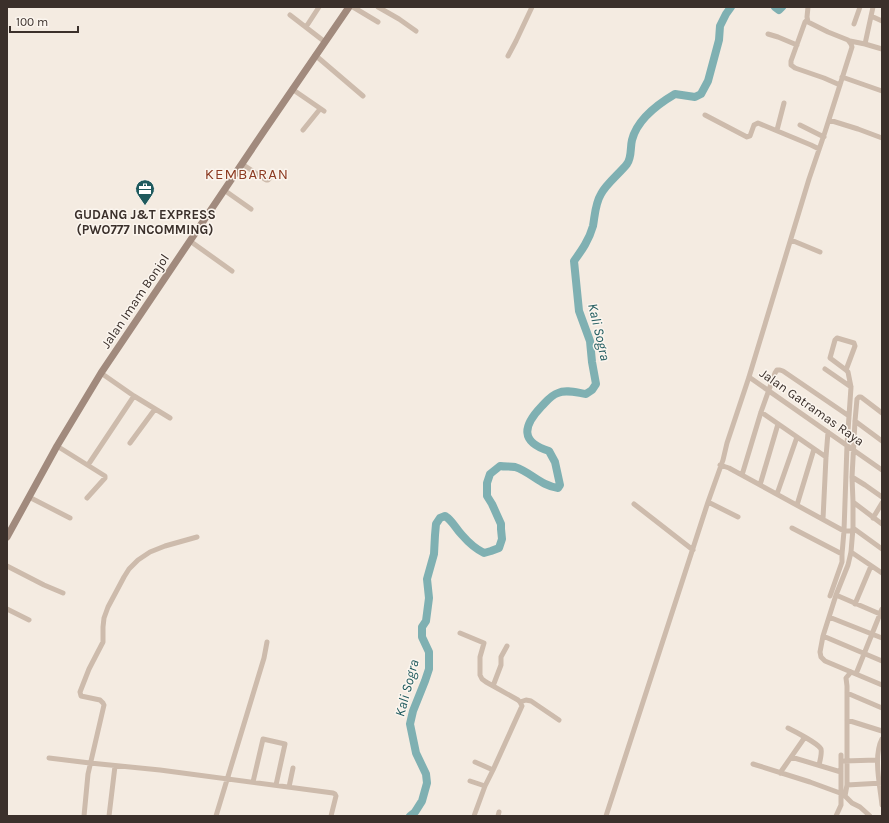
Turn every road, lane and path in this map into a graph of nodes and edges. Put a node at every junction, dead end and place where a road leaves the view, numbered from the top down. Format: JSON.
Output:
{"nodes":[{"id":1,"x":319,"y":7,"type":"edge"},
{"id":2,"x":349,"y":7,"type":"edge"},
{"id":3,"x":353,"y":7,"type":"edge"},
{"id":4,"x":378,"y":7,"type":"edge"},
{"id":5,"x":532,"y":7,"type":"edge"},
{"id":6,"x":808,"y":7,"type":"edge"},
{"id":7,"x":860,"y":7,"type":"edge"},
{"id":8,"x":873,"y":7,"type":"edge"},
{"id":9,"x":290,"y":15,"type":"dead end"},
{"id":10,"x":871,"y":16,"type":"junction"},
{"id":11,"x":807,"y":20,"type":"junction"},
{"id":12,"x":882,"y":21,"type":"edge"},
{"id":13,"x":378,"y":22,"type":"dead end"},
{"id":14,"x":854,"y":24,"type":"dead end"},
{"id":15,"x":306,"y":27,"type":"junction"},
{"id":16,"x":416,"y":30,"type":"dead end"},
{"id":17,"x":768,"y":34,"type":"dead end"},
{"id":18,"x":325,"y":42,"type":"junction"},
{"id":19,"x":850,"y":42,"type":"junction"},
{"id":20,"x":865,"y":44,"type":"junction"},
{"id":21,"x":797,"y":45,"type":"junction"},
{"id":22,"x":882,"y":49,"type":"edge"},
{"id":23,"x":316,"y":56,"type":"junction"},
{"id":24,"x":508,"y":56,"type":"dead end"},
{"id":25,"x":842,"y":77,"type":"junction"},
{"id":26,"x":840,"y":85,"type":"junction"},
{"id":27,"x":292,"y":89,"type":"junction"},
{"id":28,"x":882,"y":91,"type":"edge"},
{"id":29,"x":363,"y":96,"type":"dead end"},
{"id":30,"x":784,"y":103,"type":"dead end"},
{"id":31,"x":705,"y":115,"type":"dead end"},
{"id":32,"x":829,"y":120,"type":"junction"},
{"id":33,"x":800,"y":125,"type":"dead end"},
{"id":34,"x":303,"y":130,"type":"dead end"},
{"id":35,"x":777,"y":130,"type":"junction"},
{"id":36,"x":824,"y":136,"type":"junction"},
{"id":37,"x":882,"y":138,"type":"edge"},
{"id":38,"x":819,"y":150,"type":"junction"},
{"id":39,"x":242,"y":164,"type":"junction"},
{"id":40,"x":269,"y":179,"type":"dead end"},
{"id":41,"x":224,"y":190,"type":"junction"},
{"id":42,"x":251,"y":209,"type":"dead end"},
{"id":43,"x":791,"y":240,"type":"junction"},
{"id":44,"x":190,"y":241,"type":"junction"},
{"id":45,"x":820,"y":252,"type":"dead end"},
{"id":46,"x":232,"y":271,"type":"dead end"},
{"id":47,"x":825,"y":369,"type":"dead end"},
{"id":48,"x":846,"y":370,"type":"junction"},
{"id":49,"x":101,"y":373,"type":"junction"},
{"id":50,"x":749,"y":377,"type":"junction"},
{"id":51,"x":851,"y":387,"type":"junction"},
{"id":52,"x":769,"y":390,"type":"junction"},
{"id":53,"x":134,"y":396,"type":"junction"},
{"id":54,"x":155,"y":409,"type":"junction"},
{"id":55,"x":761,"y":412,"type":"junction"},
{"id":56,"x":882,"y":413,"type":"edge"},
{"id":57,"x":849,"y":416,"type":"junction"},
{"id":58,"x":170,"y":418,"type":"dead end"},
{"id":59,"x":854,"y":421,"type":"junction"},
{"id":60,"x":778,"y":424,"type":"junction"},
{"id":61,"x":828,"y":432,"type":"junction"},
{"id":62,"x":797,"y":437,"type":"junction"},
{"id":63,"x":882,"y":441,"type":"edge"},
{"id":64,"x":130,"y":443,"type":"dead end"},
{"id":65,"x":847,"y":445,"type":"junction"},
{"id":66,"x":57,"y":446,"type":"junction"},
{"id":67,"x":814,"y":449,"type":"junction"},
{"id":68,"x":854,"y":450,"type":"junction"},
{"id":69,"x":826,"y":458,"type":"junction"},
{"id":70,"x":88,"y":465,"type":"junction"},
{"id":71,"x":720,"y":465,"type":"junction"},
{"id":72,"x":881,"y":467,"type":"edge"},
{"id":73,"x":742,"y":475,"type":"junction"},
{"id":74,"x":852,"y":477,"type":"junction"},
{"id":75,"x":760,"y":485,"type":"junction"},
{"id":76,"x":777,"y":494,"type":"junction"},
{"id":77,"x":29,"y":496,"type":"junction"},
{"id":78,"x":882,"y":497,"type":"edge"},
{"id":79,"x":88,"y":498,"type":"dead end"},
{"id":80,"x":708,"y":502,"type":"junction"},
{"id":81,"x":853,"y":502,"type":"junction"},
{"id":82,"x":882,"y":503,"type":"edge"},
{"id":83,"x":634,"y":504,"type":"dead end"},
{"id":84,"x":797,"y":505,"type":"junction"},
{"id":85,"x":738,"y":517,"type":"dead end"},
{"id":86,"x":70,"y":518,"type":"dead end"},
{"id":87,"x":874,"y":518,"type":"junction"},
{"id":88,"x":823,"y":520,"type":"junction"},
{"id":89,"x":882,"y":524,"type":"edge"},
{"id":90,"x":792,"y":528,"type":"dead end"},
{"id":91,"x":852,"y":530,"type":"junction"},
{"id":92,"x":844,"y":531,"type":"junction"},
{"id":93,"x":7,"y":537,"type":"edge"},
{"id":94,"x":197,"y":537,"type":"dead end"},
{"id":95,"x":882,"y":549,"type":"edge"},
{"id":96,"x":693,"y":550,"type":"junction"},
{"id":97,"x":851,"y":552,"type":"junction"},
{"id":98,"x":842,"y":554,"type":"junction"},
{"id":99,"x":7,"y":566,"type":"edge"},
{"id":100,"x":871,"y":566,"type":"junction"},
{"id":101,"x":882,"y":573,"type":"edge"},
{"id":102,"x":63,"y":593,"type":"dead end"},
{"id":103,"x":833,"y":595,"type":"junction"},
{"id":104,"x":855,"y":604,"type":"junction"},
{"id":105,"x":7,"y":609,"type":"edge"},
{"id":106,"x":881,"y":612,"type":"edge"},
{"id":107,"x":829,"y":617,"type":"junction"},
{"id":108,"x":29,"y":620,"type":"dead end"},
{"id":109,"x":460,"y":633,"type":"dead end"},
{"id":110,"x":872,"y":634,"type":"junction"},
{"id":111,"x":823,"y":636,"type":"junction"},
{"id":112,"x":882,"y":638,"type":"edge"},
{"id":113,"x":267,"y":642,"type":"dead end"},
{"id":114,"x":507,"y":646,"type":"dead end"},
{"id":115,"x":863,"y":654,"type":"junction"},
{"id":116,"x":882,"y":661,"type":"edge"},
{"id":117,"x":853,"y":673,"type":"junction"},
{"id":118,"x":882,"y":685,"type":"edge"},
{"id":119,"x":493,"y":686,"type":"junction"},
{"id":120,"x":847,"y":693,"type":"junction"},
{"id":121,"x":520,"y":702,"type":"junction"},
{"id":122,"x":882,"y":708,"type":"edge"},
{"id":123,"x":558,"y":720,"type":"dead end"},
{"id":124,"x":847,"y":720,"type":"junction"},
{"id":125,"x":788,"y":728,"type":"dead end"},
{"id":126,"x":882,"y":731,"type":"edge"},
{"id":127,"x":805,"y":737,"type":"junction"},
{"id":128,"x":882,"y":741,"type":"edge"},
{"id":129,"x":841,"y":755,"type":"dead end"},
{"id":130,"x":791,"y":757,"type":"junction"},
{"id":131,"x":49,"y":758,"type":"dead end"},
{"id":132,"x":877,"y":760,"type":"junction"},
{"id":133,"x":844,"y":761,"type":"junction"},
{"id":134,"x":475,"y":762,"type":"dead end"},
{"id":135,"x":90,"y":763,"type":"junction"},
{"id":136,"x":753,"y":764,"type":"dead end"},
{"id":137,"x":819,"y":765,"type":"junction"},
{"id":138,"x":115,"y":766,"type":"junction"},
{"id":139,"x":293,"y":768,"type":"dead end"},
{"id":140,"x":493,"y":770,"type":"junction"},
{"id":141,"x":780,"y":772,"type":"junction"},
{"id":142,"x":841,"y":772,"type":"junction"},
{"id":143,"x":227,"y":779,"type":"junction"},
{"id":144,"x":470,"y":781,"type":"dead end"},
{"id":145,"x":253,"y":782,"type":"junction"},
{"id":146,"x":881,"y":783,"type":"edge"},
{"id":147,"x":276,"y":785,"type":"junction"},
{"id":148,"x":847,"y":785,"type":"junction"},
{"id":149,"x":485,"y":786,"type":"junction"},
{"id":150,"x":289,"y":787,"type":"junction"},
{"id":151,"x":843,"y":795,"type":"junction"},
{"id":152,"x":882,"y":805,"type":"edge"},
{"id":153,"x":84,"y":816,"type":"edge"},
{"id":154,"x":109,"y":816,"type":"edge"},
{"id":155,"x":216,"y":816,"type":"edge"},
{"id":156,"x":331,"y":816,"type":"edge"},
{"id":157,"x":474,"y":816,"type":"edge"},
{"id":158,"x":606,"y":816,"type":"edge"},
{"id":159,"x":836,"y":816,"type":"edge"},
{"id":160,"x":870,"y":816,"type":"edge"}],
"edges":[{"from":1,"to":15,"type":"street"},
{"from":2,"to":18,"type":"main road","name":"Jalan Imam Bonjol"},
{"from":3,"to":13,"type":"street"},
{"from":4,"to":16,"type":"street"},
{"from":5,"to":24,"type":"street"},
{"from":6,"to":11,"type":"street"},
{"from":7,"to":14,"type":"street"},
{"from":8,"to":10,"type":"street"},
{"from":9,"to":15,"type":"street"},
{"from":10,"to":12,"type":"street"},
{"from":10,"to":20,"type":"street"},
{"from":11,"to":19,"type":"street"},
{"from":11,"to":21,"type":"street"},
{"from":15,"to":18,"type":"street"},
{"from":17,"to":21,"type":"street"},
{"from":18,"to":23,"type":"main road","name":"Jalan Imam Bonjol"},
{"from":19,"to":20,"type":"street"},
{"from":19,"to":25,"type":"street"},
{"from":20,"to":22,"type":"street"},
{"from":21,"to":26,"type":"street"},
{"from":23,"to":27,"type":"main road","name":"Jalan Imam Bonjol"},
{"from":23,"to":29,"type":"street"},
{"from":25,"to":26,"type":"street"},
{"from":25,"to":28,"type":"street"},
{"from":26,"to":32,"type":"street"},
{"from":27,"to":34,"type":"street"},
{"from":27,"to":39,"type":"main road","name":"Jalan Imam Bonjol"},
{"from":30,"to":35,"type":"street"},
{"from":31,"to":35,"type":"street"},
{"from":32,"to":36,"type":"street"},
{"from":32,"to":37,"type":"street"},
{"from":33,"to":36,"type":"street"},
{"from":35,"to":38,"type":"street"},
{"from":36,"to":38,"type":"street"},
{"from":38,"to":43,"type":"street"},
{"from":39,"to":40,"type":"street"},
{"from":39,"to":41,"type":"main road","name":"Jalan Imam Bonjol"},
{"from":41,"to":42,"type":"street"},
{"from":41,"to":44,"type":"main road","name":"Jalan Imam Bonjol"},
{"from":43,"to":45,"type":"street"},
{"from":43,"to":50,"type":"street"},
{"from":44,"to":46,"type":"street"},
{"from":44,"to":49,"type":"main road","name":"Jalan Imam Bonjol"},
{"from":47,"to":51,"type":"street"},
{"from":48,"to":48,"type":"street"},
{"from":48,"to":51,"type":"street"},
{"from":49,"to":53,"type":"street"},
{"from":49,"to":66,"type":"main road","name":"Jalan Imam Bonjol"},
{"from":50,"to":52,"type":"street","name":"Jalan Gatramas Raya"},
{"from":50,"to":71,"type":"street"},
{"from":51,"to":57,"type":"street"},
{"from":52,"to":55,"type":"street"},
{"from":52,"to":57,"type":"street"},
{"from":52,"to":61,"type":"street","name":"Jalan Gatramas Raya"},
{"from":53,"to":54,"type":"street"},
{"from":53,"to":70,"type":"street"},
{"from":54,"to":58,"type":"street"},
{"from":54,"to":64,"type":"street"},
{"from":55,"to":60,"type":"street"},
{"from":55,"to":73,"type":"street"},
{"from":56,"to":59,"type":"street"},
{"from":57,"to":65,"type":"street"},
{"from":59,"to":63,"type":"street"},
{"from":59,"to":68,"type":"street"},
{"from":60,"to":62,"type":"street"},
{"from":60,"to":75,"type":"street"},
{"from":61,"to":65,"type":"street","name":"Jalan Gatramas Raya"},
{"from":61,"to":69,"type":"street"},
{"from":62,"to":67,"type":"street"},
{"from":62,"to":76,"type":"street"},
{"from":65,"to":68,"type":"street","name":"Jalan Gatramas Raya"},
{"from":65,"to":92,"type":"street"},
{"from":66,"to":70,"type":"street"},
{"from":66,"to":77,"type":"main road","name":"Jalan Imam Bonjol"},
{"from":67,"to":69,"type":"street"},
{"from":67,"to":84,"type":"street"},
{"from":68,"to":72,"type":"street","name":"Jalan Gatramas Raya"},
{"from":68,"to":74,"type":"street"},
{"from":69,"to":88,"type":"street"},
{"from":70,"to":79,"type":"street"},
{"from":71,"to":73,"type":"street"},
{"from":71,"to":80,"type":"street"},
{"from":73,"to":75,"type":"street"},
{"from":74,"to":78,"type":"street"},
{"from":74,"to":81,"type":"street"},
{"from":75,"to":76,"type":"street"},
{"from":76,"to":84,"type":"street"},
{"from":77,"to":86,"type":"street"},
{"from":77,"to":93,"type":"main road","name":"Jalan Imam Bonjol"},
{"from":80,"to":85,"type":"street"},
{"from":80,"to":96,"type":"street"},
{"from":81,"to":87,"type":"street"},
{"from":81,"to":91,"type":"street"},
{"from":82,"to":87,"type":"street"},
{"from":83,"to":96,"type":"street"},
{"from":84,"to":88,"type":"street"},
{"from":87,"to":89,"type":"street"},
{"from":88,"to":92,"type":"street"},
{"from":90,"to":98,"type":"street"},
{"from":91,"to":92,"type":"street"},
{"from":91,"to":95,"type":"street"},
{"from":91,"to":97,"type":"street"},
{"from":92,"to":98,"type":"street"},
{"from":94,"to":135,"type":"street"},
{"from":96,"to":158,"type":"street"},
{"from":97,"to":100,"type":"street"},
{"from":97,"to":103,"type":"street"},
{"from":98,"to":103,"type":"street"},
{"from":99,"to":102,"type":"street"},
{"from":100,"to":101,"type":"street"},
{"from":100,"to":104,"type":"street"},
{"from":103,"to":104,"type":"street"},
{"from":103,"to":107,"type":"street"},
{"from":104,"to":106,"type":"street"},
{"from":105,"to":108,"type":"street"},
{"from":106,"to":110,"type":"street"},
{"from":107,"to":110,"type":"street"},
{"from":107,"to":111,"type":"street"},
{"from":109,"to":119,"type":"street"},
{"from":110,"to":112,"type":"street"},
{"from":110,"to":115,"type":"street"},
{"from":111,"to":115,"type":"street"},
{"from":111,"to":117,"type":"street"},
{"from":113,"to":143,"type":"street"},
{"from":114,"to":119,"type":"street"},
{"from":115,"to":116,"type":"street"},
{"from":115,"to":117,"type":"street"},
{"from":117,"to":118,"type":"street"},
{"from":117,"to":120,"type":"street"},
{"from":119,"to":121,"type":"street"},
{"from":120,"to":122,"type":"street"},
{"from":120,"to":124,"type":"street"},
{"from":121,"to":123,"type":"street"},
{"from":121,"to":140,"type":"street"},
{"from":124,"to":126,"type":"street"},
{"from":124,"to":133,"type":"street"},
{"from":125,"to":127,"type":"street"},
{"from":127,"to":130,"type":"street"},
{"from":127,"to":137,"type":"street"},
{"from":128,"to":132,"type":"street"},
{"from":129,"to":133,"type":"street"},
{"from":130,"to":137,"type":"street"},
{"from":130,"to":141,"type":"street"},
{"from":131,"to":135,"type":"street"},
{"from":132,"to":133,"type":"street"},
{"from":132,"to":146,"type":"street"},
{"from":133,"to":142,"type":"street"},
{"from":133,"to":148,"type":"street"},
{"from":134,"to":140,"type":"street"},
{"from":135,"to":138,"type":"street"},
{"from":135,"to":153,"type":"street"},
{"from":136,"to":141,"type":"street"},
{"from":137,"to":142,"type":"street"},
{"from":138,"to":143,"type":"street"},
{"from":138,"to":154,"type":"street"},
{"from":139,"to":150,"type":"street"},
{"from":140,"to":149,"type":"street"},
{"from":141,"to":151,"type":"street"},
{"from":142,"to":151,"type":"street"},
{"from":143,"to":145,"type":"street"},
{"from":143,"to":155,"type":"street"},
{"from":144,"to":149,"type":"street"},
{"from":145,"to":147,"type":"street"},
{"from":145,"to":147,"type":"street"},
{"from":146,"to":148,"type":"street"},
{"from":146,"to":152,"type":"street"},
{"from":147,"to":150,"type":"street"},
{"from":148,"to":151,"type":"street"},
{"from":149,"to":157,"type":"street"},
{"from":150,"to":156,"type":"street"},
{"from":151,"to":159,"type":"street"},
{"from":151,"to":160,"type":"street"}]}
